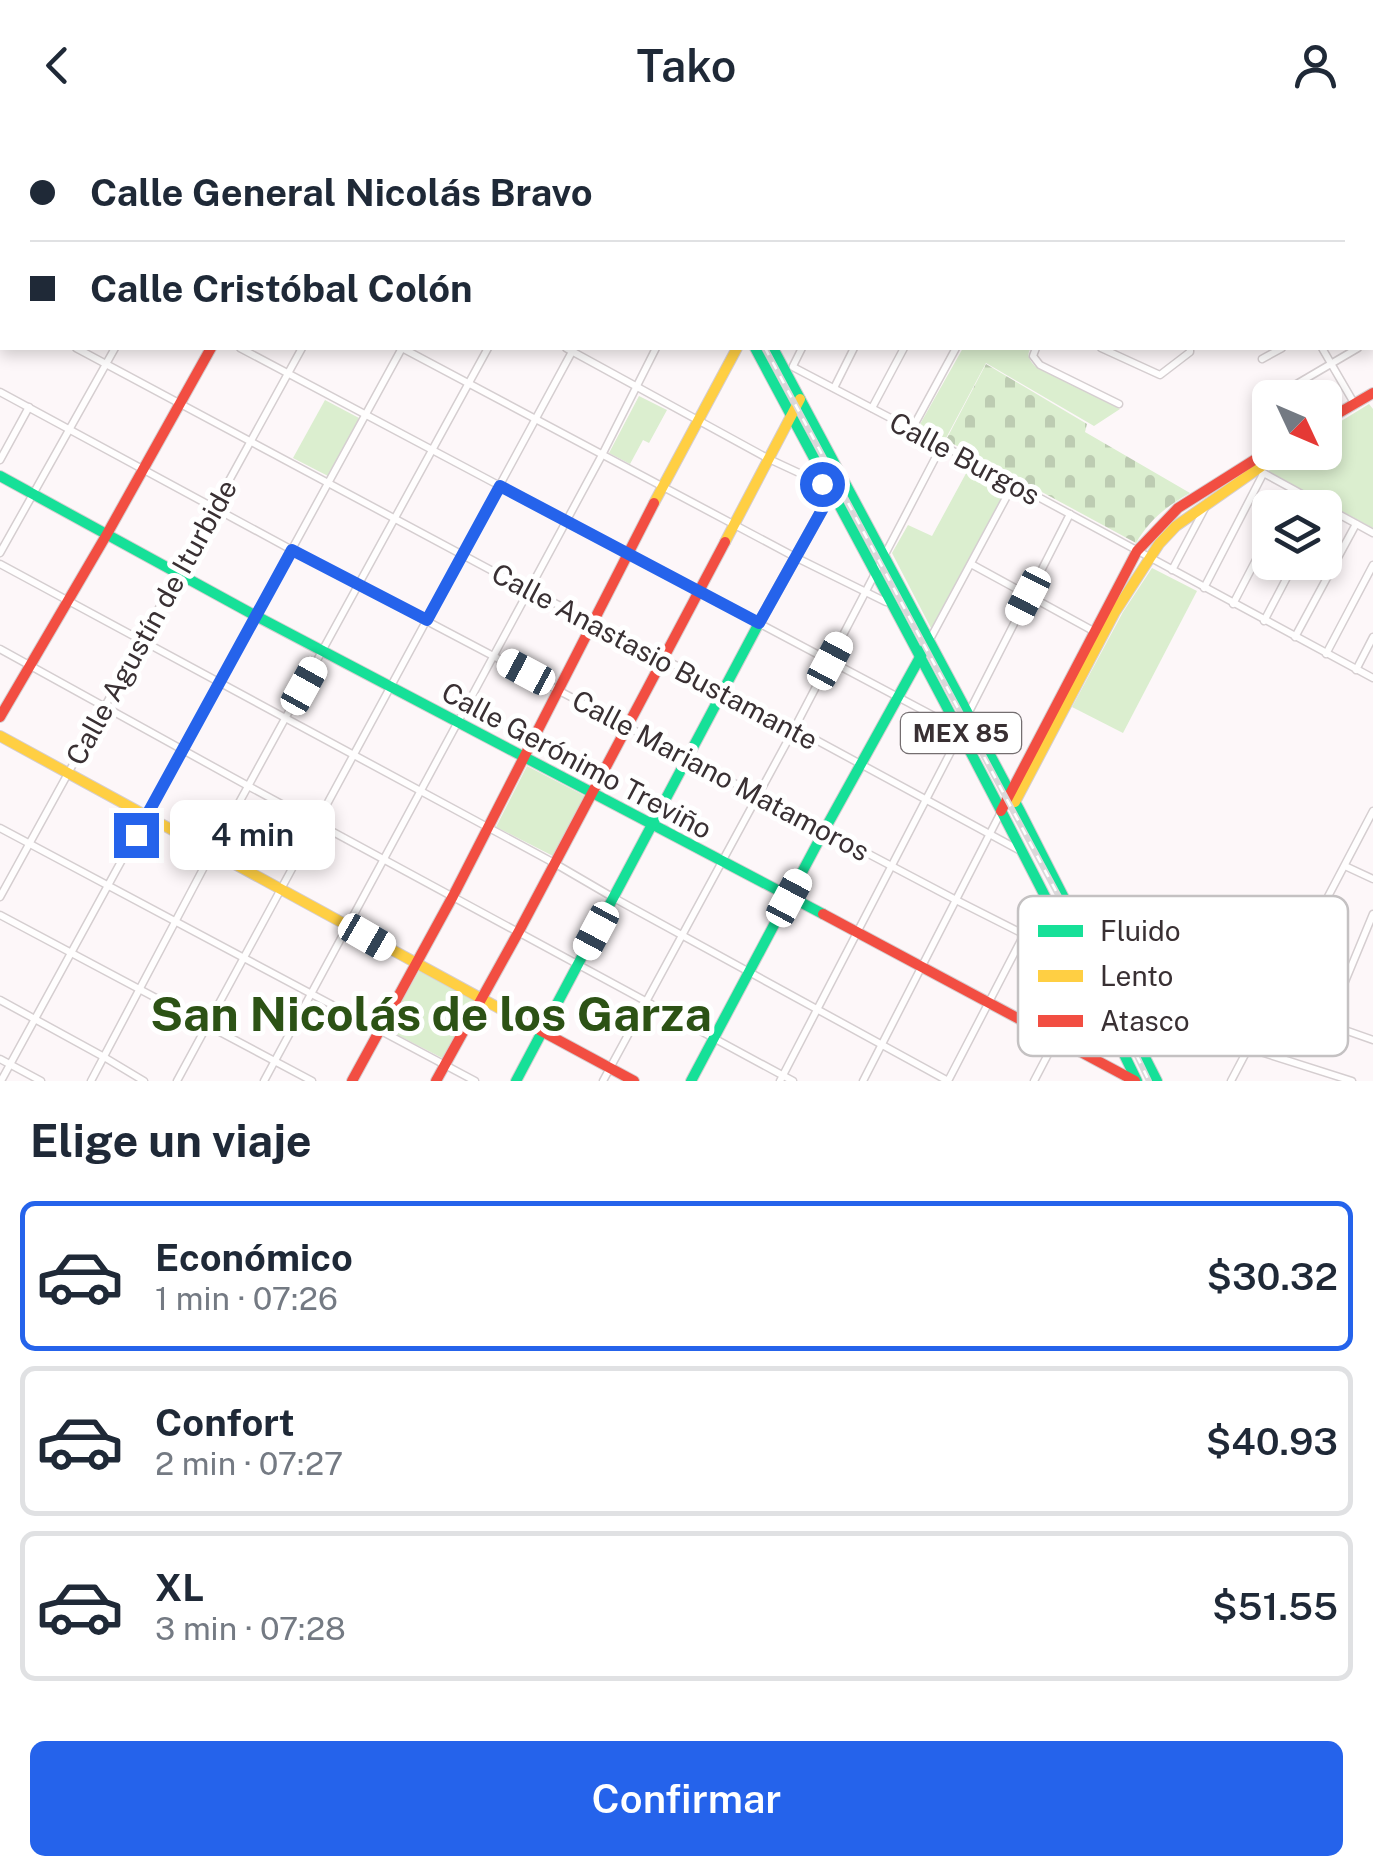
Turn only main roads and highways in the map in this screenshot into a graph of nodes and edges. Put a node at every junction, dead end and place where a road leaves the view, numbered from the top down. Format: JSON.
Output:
{"nodes":[{"id":1,"x":210,"y":350,"type":"edge"},
{"id":2,"x":735,"y":350,"type":"edge"},
{"id":3,"x":756,"y":350,"type":"edge"},
{"id":4,"x":774,"y":350,"type":"edge"},
{"id":5,"x":1373,"y":393,"type":"edge"},
{"id":6,"x":800,"y":400,"type":"junction"},
{"id":7,"x":1342,"y":410,"type":"edge"},
{"id":8,"x":792,"y":416,"type":"junction"},
{"id":9,"x":1252,"y":461,"type":"edge"},
{"id":10,"x":1262,"y":470,"type":"edge"},
{"id":11,"x":0,"y":476,"type":"edge"},
{"id":12,"x":831,"y":489,"type":"junction"},
{"id":13,"x":108,"y":534,"type":"junction"},
{"id":14,"x":1098,"y":634,"type":"junction"},
{"id":15,"x":929,"y":641,"type":"junction"},
{"id":16,"x":920,"y":656,"type":"junction"},
{"id":17,"x":0,"y":717,"type":"edge"},
{"id":18,"x":0,"y":736,"type":"edge"},
{"id":19,"x":524,"y":756,"type":"junction"},
{"id":20,"x":592,"y":791,"type":"junction"},
{"id":21,"x":1013,"y":798,"type":"junction"},
{"id":22,"x":1001,"y":811,"type":"junction"},
{"id":23,"x":653,"y":824,"type":"junction"},
{"id":24,"x":1045,"y":896,"type":"edge"},
{"id":25,"x":1064,"y":896,"type":"edge"},
{"id":26,"x":789,"y":898,"type":"junction"},
{"id":27,"x":415,"y":964,"type":"junction"},
{"id":28,"x":482,"y":998,"type":"junction"},
{"id":29,"x":1018,"y":1018,"type":"edge"},
{"id":30,"x":543,"y":1033,"type":"junction"},
{"id":31,"x":1086,"y":1056,"type":"edge"},
{"id":32,"x":1124,"y":1056,"type":"edge"},
{"id":33,"x":1144,"y":1056,"type":"edge"},
{"id":34,"x":1122,"y":1078,"type":"edge"},
{"id":35,"x":352,"y":1081,"type":"edge"},
{"id":36,"x":436,"y":1081,"type":"edge"},
{"id":37,"x":516,"y":1081,"type":"edge"},
{"id":38,"x":634,"y":1081,"type":"edge"},
{"id":39,"x":691,"y":1081,"type":"edge"},
{"id":40,"x":1136,"y":1081,"type":"edge"},
{"id":41,"x":1156,"y":1081,"type":"edge"}],
"edges":[{"from":1,"to":13,"type":"main road"},
{"from":2,"to":19,"type":"main road"},
{"from":3,"to":8,"type":"main road","number":"MEX 85"},
{"from":4,"to":6,"type":"main road","number":"MEX 85"},
{"from":5,"to":7,"type":"main road"},
{"from":6,"to":8,"type":"main road"},
{"from":6,"to":15,"type":"main road","number":"MEX 85"},
{"from":8,"to":12,"type":"main road","number":"MEX 85"},
{"from":8,"to":20,"type":"main road"},
{"from":9,"to":14,"type":"main road"},
{"from":10,"to":14,"type":"main road"},
{"from":11,"to":13,"type":"main road","name":"Calle Gerónimo Treviño"},
{"from":12,"to":16,"type":"main road","number":"MEX 85"},
{"from":12,"to":23,"type":"main road"},
{"from":13,"to":17,"type":"main road"},
{"from":13,"to":19,"type":"main road","name":"Calle Gerónimo Treviño"},
{"from":14,"to":21,"type":"main road"},
{"from":15,"to":16,"type":"main road"},
{"from":15,"to":21,"type":"main road","number":"MEX 85"},
{"from":16,"to":22,"type":"main road","number":"MEX 85"},
{"from":16,"to":26,"type":"main road"},
{"from":18,"to":27,"type":"main road"},
{"from":19,"to":20,"type":"main road","name":"Calle Gerónimo Treviño"},
{"from":19,"to":27,"type":"main road"},
{"from":20,"to":23,"type":"main road","name":"Calle Gerónimo Treviño"},
{"from":20,"to":28,"type":"main road"},
{"from":21,"to":22,"type":"main road"},
{"from":21,"to":25,"type":"main road","number":"MEX 85"},
{"from":22,"to":24,"type":"main road","number":"MEX 85"},
{"from":23,"to":26,"type":"main road","name":"Calle Gerónimo Treviño"},
{"from":23,"to":30,"type":"main road"},
{"from":26,"to":29,"type":"main road","name":"Calle Gerónimo Treviño"},
{"from":26,"to":39,"type":"main road"},
{"from":27,"to":28,"type":"main road"},
{"from":27,"to":35,"type":"main road"},
{"from":28,"to":30,"type":"main road"},
{"from":28,"to":36,"type":"main road"},
{"from":30,"to":37,"type":"main road"},
{"from":30,"to":38,"type":"main road"},
{"from":31,"to":34,"type":"main road","name":"Calle Gerónimo Treviño"},
{"from":32,"to":40,"type":"main road","number":"MEX 85"},
{"from":33,"to":41,"type":"main road","number":"MEX 85"},
{"from":34,"to":40,"type":"main road","name":"Calle Gerónimo Treviño"}]}
